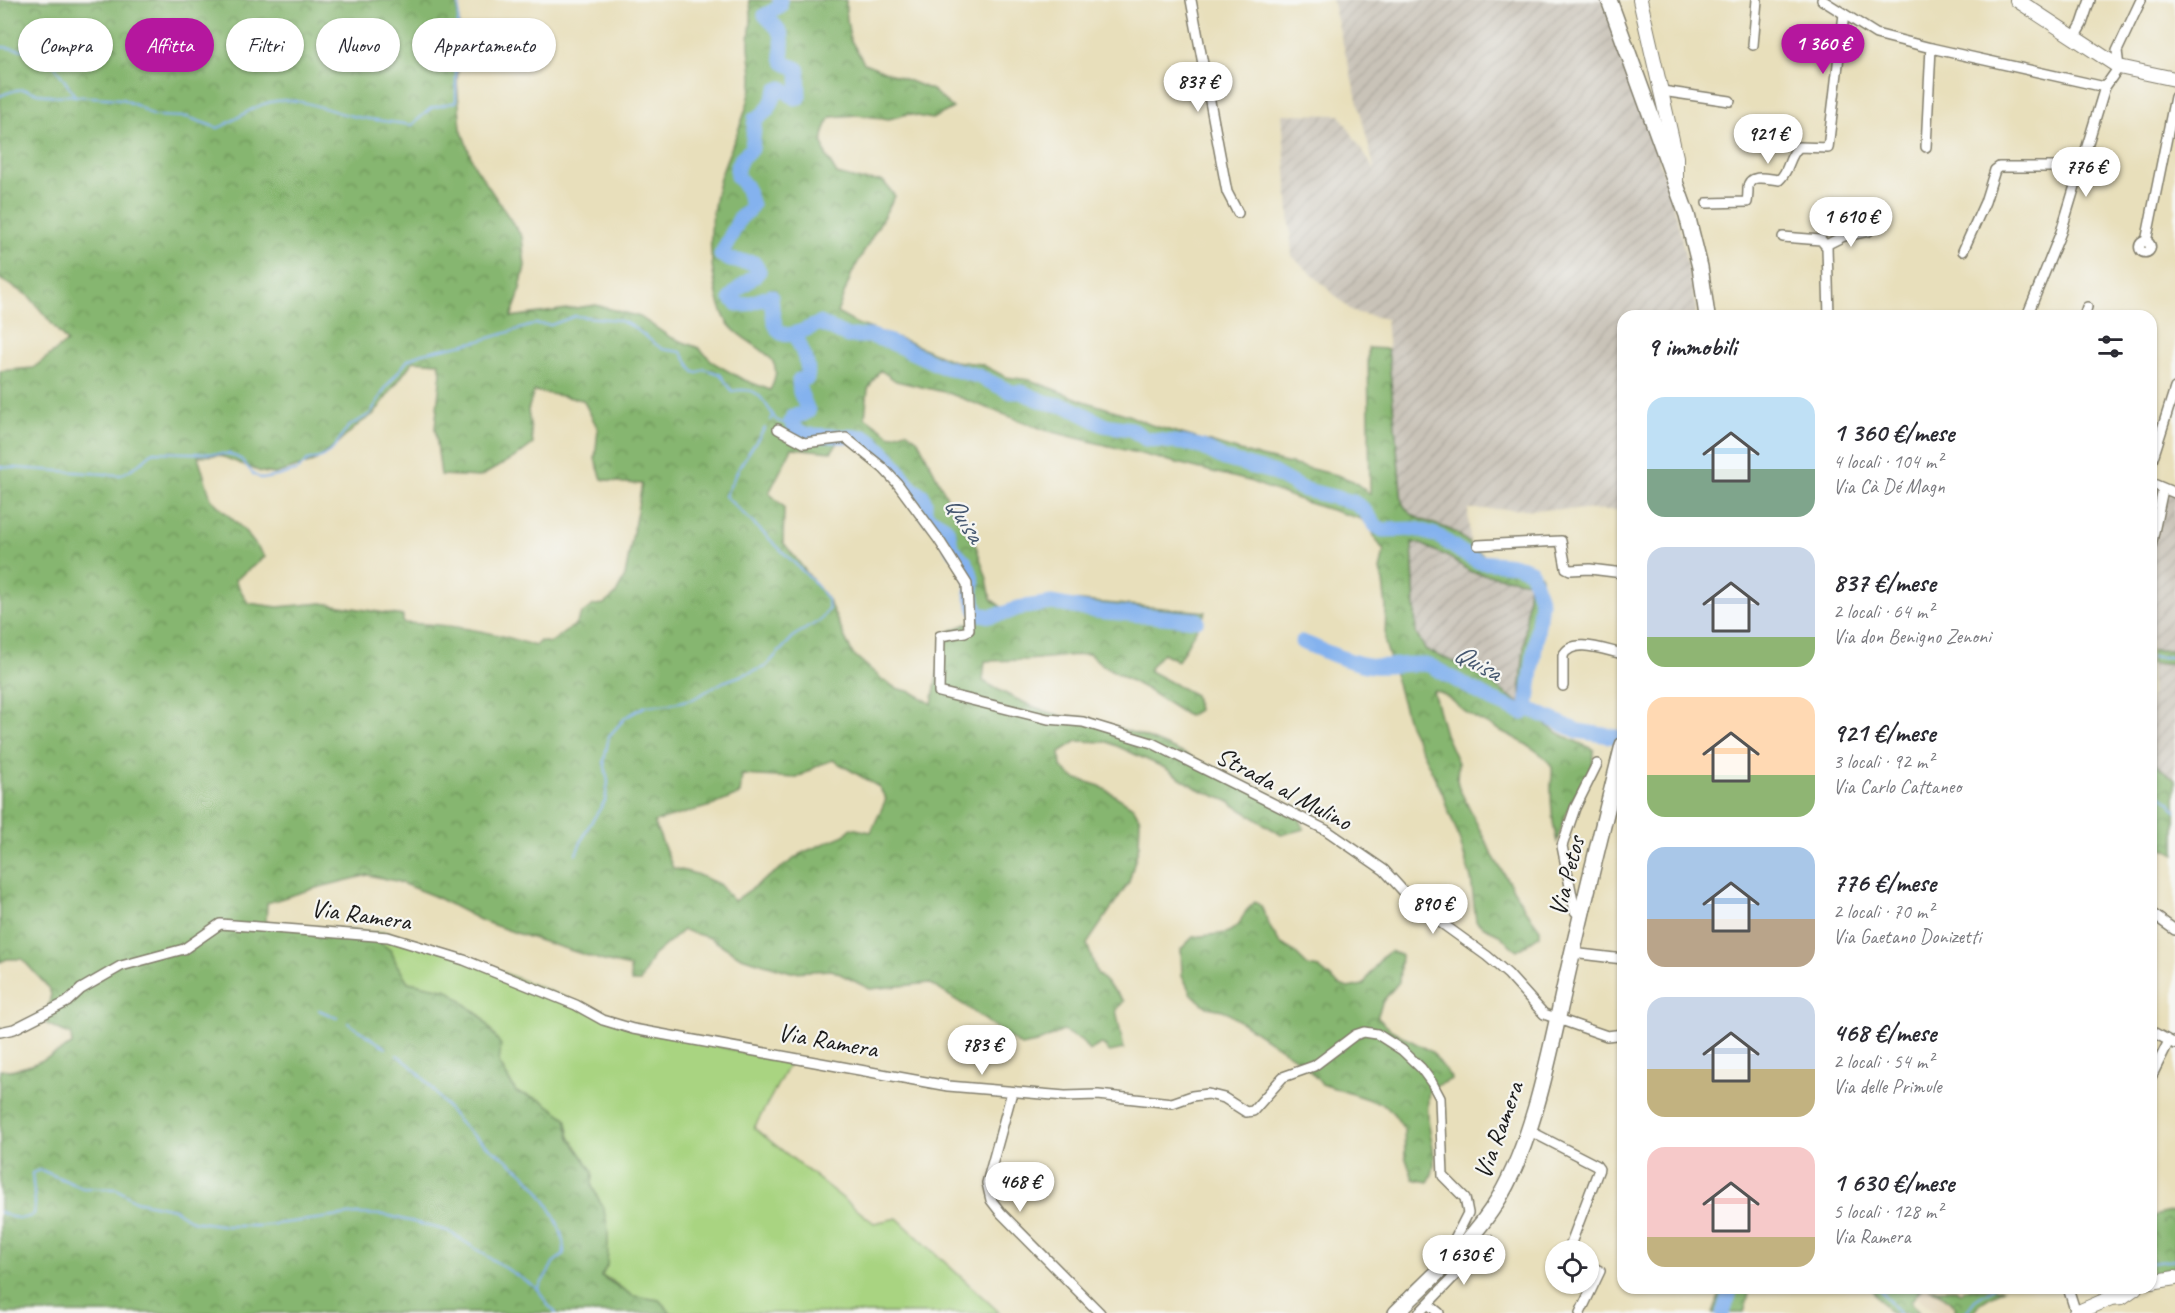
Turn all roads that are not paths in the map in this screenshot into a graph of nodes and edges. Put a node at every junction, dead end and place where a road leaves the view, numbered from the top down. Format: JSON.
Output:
{"nodes":[{"id":1,"x":1191,"y":0,"type":"edge"},
{"id":2,"x":1609,"y":0,"type":"edge"},
{"id":3,"x":1640,"y":0,"type":"edge"},
{"id":4,"x":1757,"y":0,"type":"edge"},
{"id":5,"x":1822,"y":0,"type":"edge"},
{"id":6,"x":2018,"y":0,"type":"edge"},
{"id":7,"x":2090,"y":0,"type":"edge"},
{"id":8,"x":2141,"y":0,"type":"edge"},
{"id":9,"x":1844,"y":14,"type":"junction"},
{"id":10,"x":2074,"y":38,"type":"junction"},
{"id":11,"x":1753,"y":45,"type":"dead end"},
{"id":12,"x":1931,"y":48,"type":"junction"},
{"id":13,"x":2119,"y":67,"type":"junction"},
{"id":14,"x":2175,"y":79,"type":"edge"},
{"id":15,"x":2105,"y":87,"type":"junction"},
{"id":16,"x":1662,"y":91,"type":"junction"},
{"id":17,"x":2175,"y":97,"type":"edge"},
{"id":18,"x":1730,"y":101,"type":"dead end"},
{"id":19,"x":1669,"y":123,"type":"junction"},
{"id":20,"x":1661,"y":141,"type":"junction"},
{"id":21,"x":1926,"y":147,"type":"dead end"},
{"id":22,"x":2081,"y":167,"type":"junction"},
{"id":23,"x":1676,"y":183,"type":"junction"},
{"id":24,"x":1707,"y":203,"type":"dead end"},
{"id":25,"x":1238,"y":213,"type":"dead end"},
{"id":26,"x":1869,"y":231,"type":"dead end"},
{"id":27,"x":1783,"y":237,"type":"dead end"},
{"id":28,"x":2146,"y":242,"type":"dead end"},
{"id":29,"x":1826,"y":245,"type":"junction"},
{"id":30,"x":1963,"y":251,"type":"dead end"},
{"id":31,"x":1706,"y":310,"type":"edge"},
{"id":32,"x":1829,"y":310,"type":"edge"},
{"id":33,"x":2029,"y":310,"type":"edge"},
{"id":34,"x":2175,"y":388,"type":"edge"},
{"id":35,"x":778,"y":429,"type":"dead end"},
{"id":36,"x":2157,"y":445,"type":"edge"},
{"id":37,"x":2157,"y":486,"type":"edge"},
{"id":38,"x":2163,"y":489,"type":"junction"},
{"id":39,"x":2175,"y":493,"type":"edge"},
{"id":40,"x":2157,"y":518,"type":"edge"},
{"id":41,"x":1478,"y":545,"type":"dead end"},
{"id":42,"x":1617,"y":572,"type":"edge"},
{"id":43,"x":1617,"y":653,"type":"edge"},
{"id":44,"x":1563,"y":686,"type":"dead end"},
{"id":45,"x":1597,"y":764,"type":"dead end"},
{"id":46,"x":1617,"y":769,"type":"edge"},
{"id":47,"x":1581,"y":917,"type":"junction"},
{"id":48,"x":2157,"y":917,"type":"edge"},
{"id":49,"x":2175,"y":930,"type":"edge"},
{"id":50,"x":1572,"y":953,"type":"junction"},
{"id":51,"x":1617,"y":958,"type":"edge"},
{"id":52,"x":1557,"y":1019,"type":"junction"},
{"id":53,"x":0,"y":1032,"type":"edge"},
{"id":54,"x":2157,"y":1034,"type":"edge"},
{"id":55,"x":1617,"y":1035,"type":"edge"},
{"id":56,"x":2172,"y":1042,"type":"edge"},
{"id":57,"x":2157,"y":1067,"type":"edge"},
{"id":58,"x":1012,"y":1092,"type":"junction"},
{"id":59,"x":1528,"y":1130,"type":"junction"},
{"id":60,"x":1489,"y":1240,"type":"dead end"},
{"id":61,"x":1572,"y":1240,"type":"edge"},
{"id":62,"x":1437,"y":1273,"type":"junction"},
{"id":63,"x":2175,"y":1278,"type":"edge"},
{"id":64,"x":2157,"y":1281,"type":"edge"},
{"id":65,"x":1589,"y":1294,"type":"edge"},
{"id":66,"x":2070,"y":1294,"type":"edge"},
{"id":67,"x":2114,"y":1296,"type":"edge"},
{"id":68,"x":1428,"y":1304,"type":"junction"},
{"id":69,"x":1100,"y":1313,"type":"edge"},
{"id":70,"x":1396,"y":1313,"type":"edge"},
{"id":71,"x":1419,"y":1313,"type":"edge"},
{"id":72,"x":1439,"y":1313,"type":"edge"},
{"id":73,"x":1580,"y":1313,"type":"edge"},
{"id":74,"x":2076,"y":1313,"type":"edge"}],
"edges":[{"from":1,"to":25,"type":"street"},
{"from":2,"to":20,"type":"main road"},
{"from":3,"to":16,"type":"street"},
{"from":4,"to":11,"type":"street"},
{"from":5,"to":9,"type":"street"},
{"from":6,"to":10,"type":"street"},
{"from":7,"to":10,"type":"street"},
{"from":8,"to":13,"type":"street"},
{"from":9,"to":12,"type":"street"},
{"from":9,"to":24,"type":"street"},
{"from":10,"to":13,"type":"street"},
{"from":12,"to":15,"type":"street"},
{"from":12,"to":21,"type":"street"},
{"from":13,"to":14,"type":"street"},
{"from":13,"to":15,"type":"street"},
{"from":15,"to":22,"type":"street"},
{"from":16,"to":18,"type":"street"},
{"from":16,"to":19,"type":"street"},
{"from":17,"to":28,"type":"street"},
{"from":19,"to":20,"type":"street"},
{"from":19,"to":23,"type":"street"},
{"from":20,"to":23,"type":"main road"},
{"from":22,"to":30,"type":"street"},
{"from":22,"to":33,"type":"street"},
{"from":23,"to":31,"type":"main road"},
{"from":26,"to":29,"type":"street"},
{"from":27,"to":29,"type":"street"},
{"from":29,"to":32,"type":"street"},
{"from":34,"to":36,"type":"street"},
{"from":35,"to":52,"type":"street","name":"Strada al Mulino"},
{"from":37,"to":38,"type":"street"},
{"from":38,"to":39,"type":"street"},
{"from":38,"to":40,"type":"street"},
{"from":41,"to":42,"type":"street"},
{"from":43,"to":44,"type":"street"},
{"from":45,"to":47,"type":"street"},
{"from":46,"to":47,"type":"main road","name":"Via Petos"},
{"from":47,"to":50,"type":"main road","name":"Via Petos"},
{"from":48,"to":49,"type":"street"},
{"from":50,"to":51,"type":"street"},
{"from":50,"to":52,"type":"main road","name":"Via Petos"},
{"from":52,"to":55,"type":"street","name":"Strada al Mulino"},
{"from":52,"to":59,"type":"main road","name":"Via Ramera"},
{"from":53,"to":58,"type":"street","name":"Via Ramera"},
{"from":54,"to":56,"type":"street"},
{"from":56,"to":57,"type":"street"},
{"from":58,"to":62,"type":"street","name":"Via Ramera"},
{"from":58,"to":69,"type":"street"},
{"from":59,"to":61,"type":"street"},
{"from":59,"to":62,"type":"main road","name":"Via Ramera"},
{"from":60,"to":68,"type":"street"},
{"from":62,"to":70,"type":"main road","name":"Via Ramera"},
{"from":63,"to":64,"type":"street"},
{"from":65,"to":73,"type":"street"},
{"from":66,"to":74,"type":"street"},
{"from":67,"to":74,"type":"street"},
{"from":68,"to":71,"type":"street"},
{"from":68,"to":72,"type":"street"}]}
